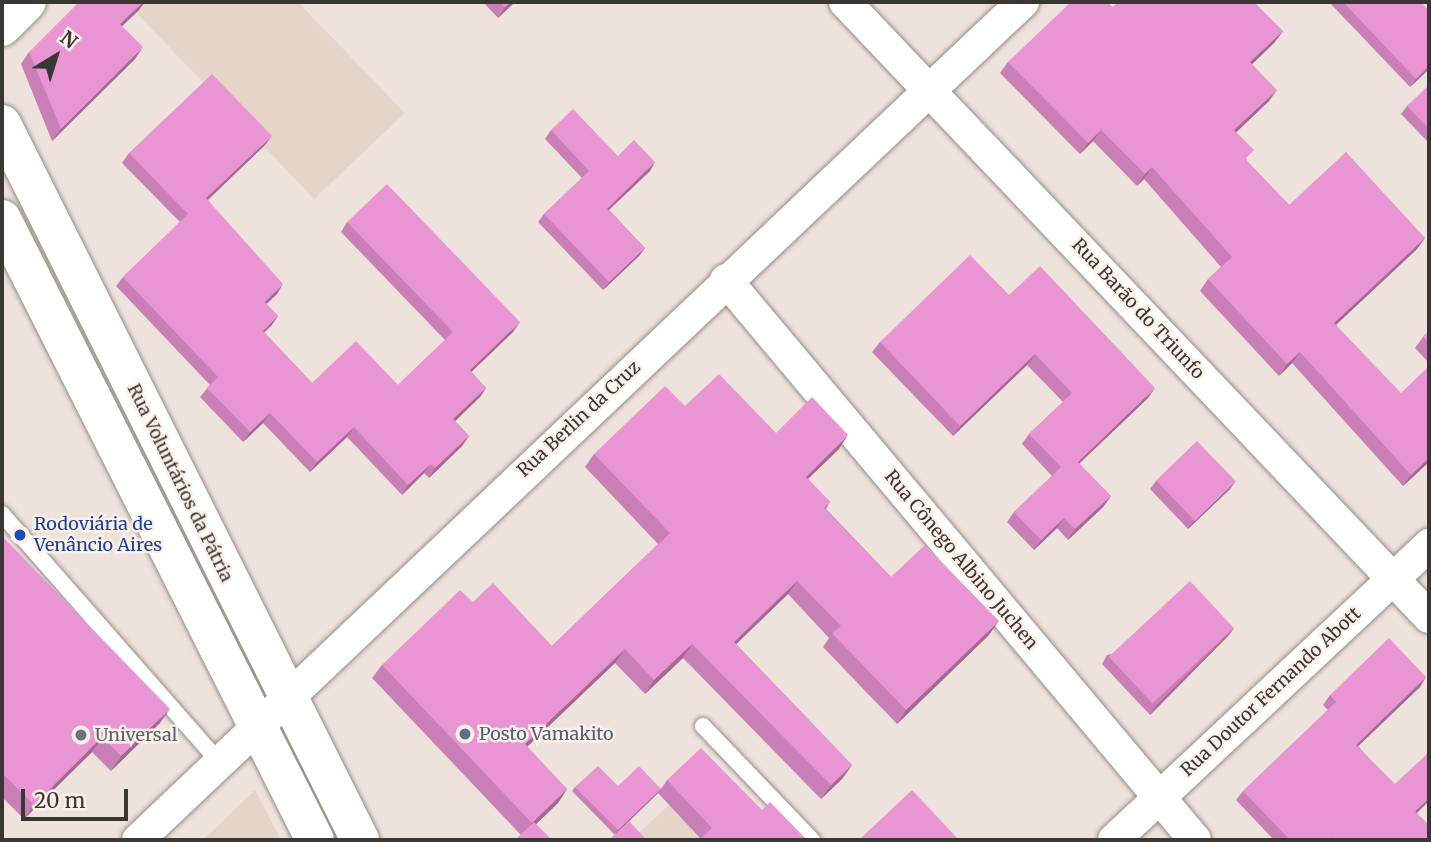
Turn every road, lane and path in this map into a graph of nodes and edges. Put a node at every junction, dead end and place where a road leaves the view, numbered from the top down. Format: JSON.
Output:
{"nodes":[{"id":1,"x":27,"y":2,"type":"edge"},
{"id":2,"x":845,"y":2,"type":"edge"},
{"id":3,"x":1023,"y":2,"type":"edge"},
{"id":4,"x":2,"y":27,"type":"edge"},
{"id":5,"x":930,"y":89,"type":"junction"},
{"id":6,"x":2,"y":124,"type":"edge"},
{"id":7,"x":2,"y":219,"type":"edge"},
{"id":8,"x":726,"y":280,"type":"junction"},
{"id":9,"x":148,"y":420,"type":"junction"},
{"id":10,"x":111,"y":436,"type":"junction"},
{"id":11,"x":2,"y":514,"type":"edge"},
{"id":12,"x":1429,"y":545,"type":"edge"},
{"id":13,"x":1393,"y":579,"type":"junction"},
{"id":14,"x":1429,"y":617,"type":"edge"},
{"id":15,"x":286,"y":697,"type":"junction"},
{"id":16,"x":256,"y":725,"type":"junction"},
{"id":17,"x":703,"y":726,"type":"dead end"},
{"id":18,"x":219,"y":762,"type":"junction"},
{"id":19,"x":1160,"y":796,"type":"junction"},
{"id":20,"x":138,"y":840,"type":"edge"},
{"id":21,"x":315,"y":840,"type":"edge"},
{"id":22,"x":358,"y":840,"type":"edge"},
{"id":23,"x":813,"y":840,"type":"edge"},
{"id":24,"x":1114,"y":840,"type":"edge"},
{"id":25,"x":1195,"y":840,"type":"edge"}],
"edges":[{"from":1,"to":4,"type":"main road"},
{"from":2,"to":5,"type":"street","name":"Rua Barão do Triunfo"},
{"from":3,"to":5,"type":"street","name":"Rua Berlin da Cruz"},
{"from":5,"to":8,"type":"street","name":"Rua Berlin da Cruz"},
{"from":5,"to":13,"type":"street","name":"Rua Barão do Triunfo"},
{"from":6,"to":9,"type":"main road","name":"Rua Voluntários da Pátria"},
{"from":7,"to":10,"type":"main road"},
{"from":8,"to":15,"type":"street","name":"Rua Berlin da Cruz"},
{"from":8,"to":19,"type":"street","name":"Rua Cônego Albino Juchen"},
{"from":9,"to":10,"type":"main road"},
{"from":9,"to":15,"type":"main road","name":"Rua Voluntários da Pátria"},
{"from":10,"to":16,"type":"main road"},
{"from":11,"to":18,"type":"lane"},
{"from":12,"to":13,"type":"street","name":"Rua Doutor Fernando Abott"},
{"from":13,"to":14,"type":"street","name":"Rua Barão do Triunfo"},
{"from":13,"to":19,"type":"street","name":"Rua Doutor Fernando Abott"},
{"from":15,"to":16,"type":"street","name":"Rua Berlin da Cruz"},
{"from":15,"to":22,"type":"main road","name":"Rua Voluntários da Pátria"},
{"from":16,"to":18,"type":"street","name":"Rua Berlin da Cruz"},
{"from":16,"to":21,"type":"main road"},
{"from":17,"to":23,"type":"lane"},
{"from":18,"to":20,"type":"street","name":"Rua Berlin da Cruz"},
{"from":19,"to":24,"type":"street","name":"Rua Doutor Fernando Abott"},
{"from":19,"to":25,"type":"street","name":"Rua Cônego Albino Juchen"}]}
